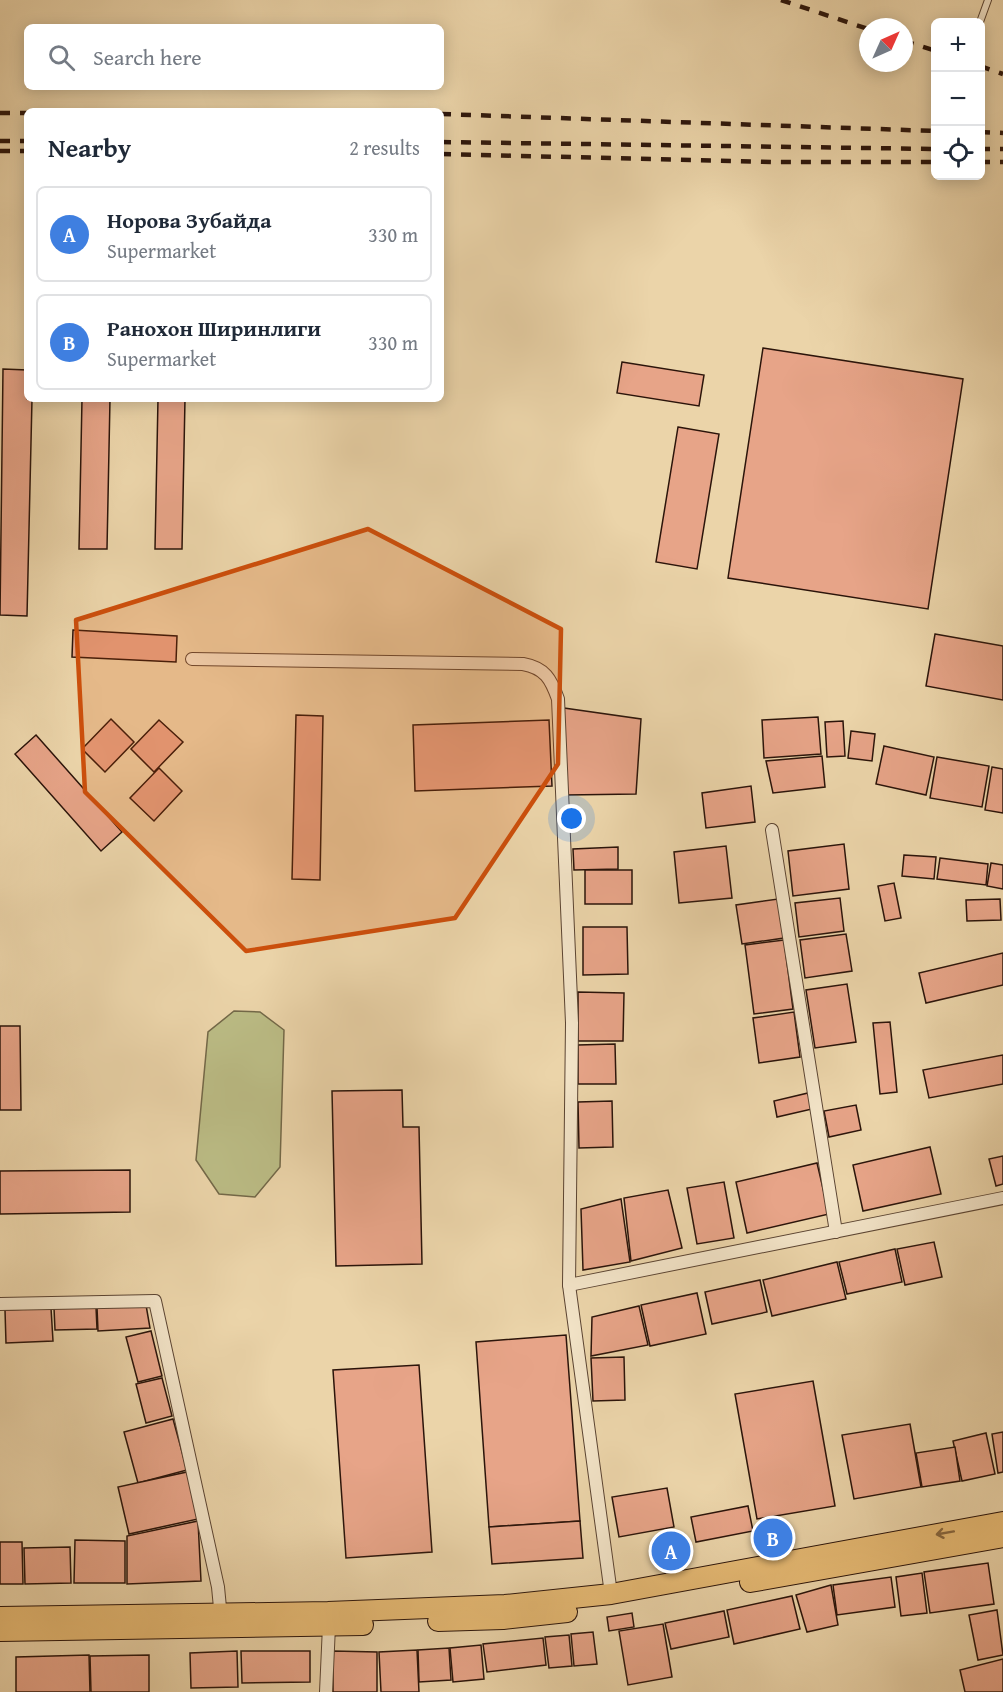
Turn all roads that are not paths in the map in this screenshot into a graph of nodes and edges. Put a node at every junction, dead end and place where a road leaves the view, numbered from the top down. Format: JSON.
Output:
{"nodes":[{"id":1,"x":988,"y":0,"type":"edge"},
{"id":2,"x":981,"y":18,"type":"edge"},
{"id":3,"x":192,"y":659,"type":"dead end"},
{"id":4,"x":772,"y":830,"type":"dead end"},
{"id":5,"x":1003,"y":1198,"type":"edge"},
{"id":6,"x":836,"y":1232,"type":"junction"},
{"id":7,"x":569,"y":1285,"type":"junction"},
{"id":8,"x":0,"y":1304,"type":"edge"},
{"id":9,"x":1003,"y":1522,"type":"edge"},
{"id":10,"x":1003,"y":1538,"type":"edge"},
{"id":11,"x":611,"y":1594,"type":"junction"},
{"id":12,"x":0,"y":1617,"type":"edge"},
{"id":13,"x":221,"y":1622,"type":"junction"},
{"id":14,"x":329,"y":1626,"type":"junction"},
{"id":15,"x":0,"y":1631,"type":"edge"},
{"id":16,"x":326,"y":1692,"type":"edge"}],
"edges":[{"from":1,"to":2,"type":"lane"},
{"from":3,"to":7,"type":"street"},
{"from":4,"to":6,"type":"street"},
{"from":5,"to":6,"type":"street"},
{"from":6,"to":7,"type":"street"},
{"from":7,"to":11,"type":"street"},
{"from":8,"to":13,"type":"street"},
{"from":9,"to":11,"type":"main road","one_way":true},
{"from":10,"to":14,"type":"main road"},
{"from":11,"to":13,"type":"main road"},
{"from":12,"to":13,"type":"main road"},
{"from":13,"to":14,"type":"main road"},
{"from":13,"to":15,"type":"main road"},
{"from":14,"to":16,"type":"street"}]}
